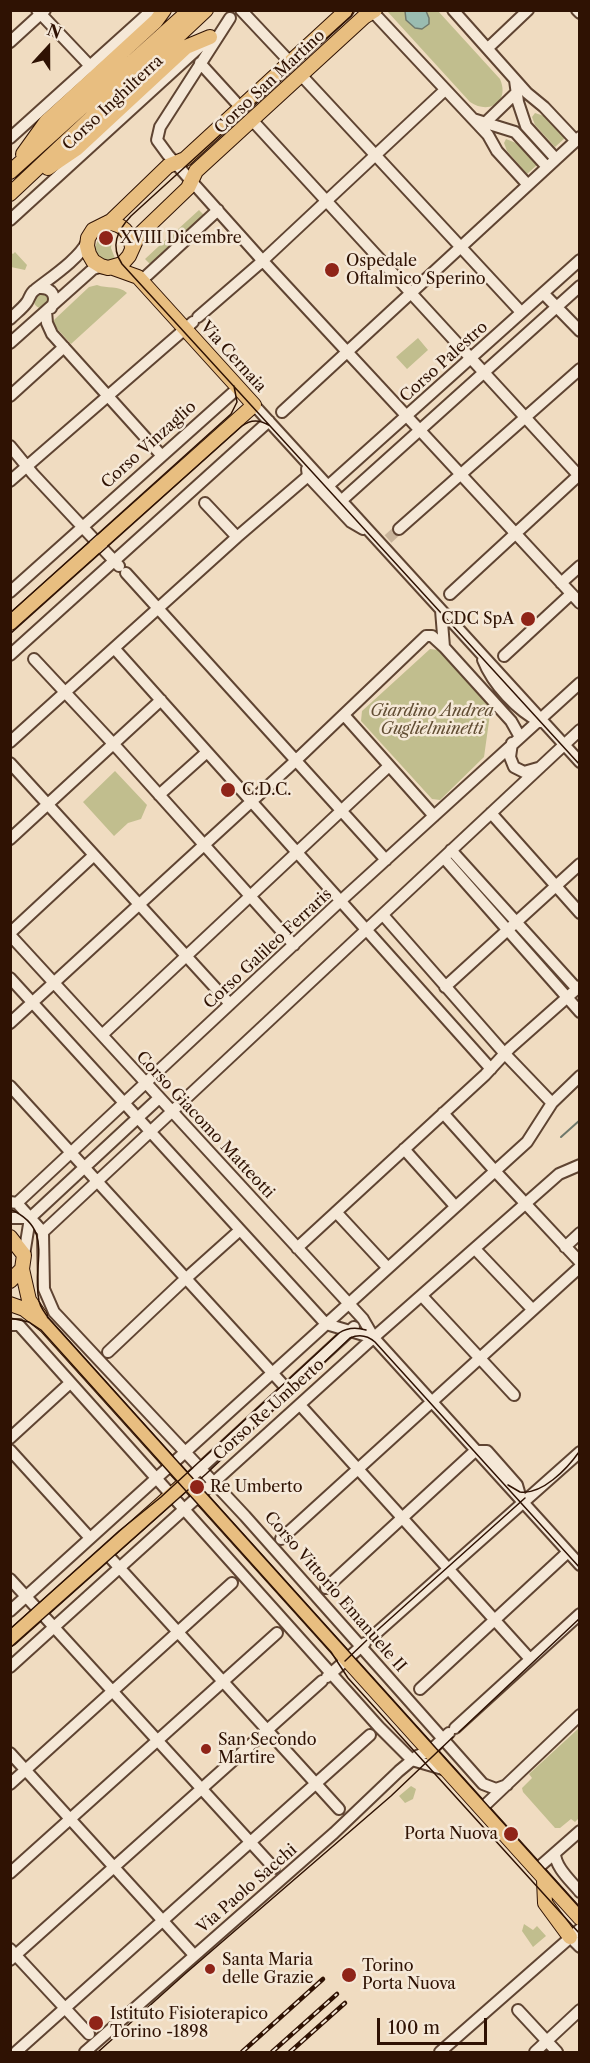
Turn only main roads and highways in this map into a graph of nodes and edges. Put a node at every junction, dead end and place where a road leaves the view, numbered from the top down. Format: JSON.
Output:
{"nodes":[{"id":1,"x":164,"y":10,"type":"edge"},
{"id":2,"x":190,"y":10,"type":"edge"},
{"id":3,"x":206,"y":10,"type":"edge"},
{"id":4,"x":346,"y":10,"type":"edge"},
{"id":5,"x":373,"y":11,"type":"edge"},
{"id":6,"x":210,"y":37,"type":"road end"},
{"id":7,"x":11,"y":171,"type":"edge"},
{"id":8,"x":16,"y":189,"type":"edge"},
{"id":9,"x":107,"y":223,"type":"junction"},
{"id":10,"x":131,"y":250,"type":"junction"},
{"id":11,"x":110,"y":268,"type":"junction"},
{"id":12,"x":139,"y":279,"type":"junction"},
{"id":13,"x":10,"y":623,"type":"edge"},
{"id":14,"x":10,"y":1237,"type":"edge"},
{"id":15,"x":23,"y":1262,"type":"junction"},
{"id":16,"x":10,"y":1281,"type":"edge"},
{"id":17,"x":10,"y":1304,"type":"edge"},
{"id":18,"x":46,"y":1326,"type":"junction"},
{"id":19,"x":186,"y":1481,"type":"junction"},
{"id":20,"x":10,"y":1639,"type":"edge"},
{"id":21,"x":544,"y":1880,"type":"junction"},
{"id":22,"x":579,"y":1918,"type":"edge"},
{"id":23,"x":576,"y":1938,"type":"edge"}],
"edges":[{"from":1,"to":7,"type":"main road"},
{"from":2,"to":7,"type":"main road","name":"Corso Inghilterra"},
{"from":3,"to":8,"type":"main road","name":"Corso Inghilterra"},
{"from":4,"to":9,"type":"main road","name":"Corso San Martino"},
{"from":5,"to":10,"type":"main road","name":"Corso San Martino"},
{"from":6,"to":8,"type":"main road"},
{"from":9,"to":10,"type":"main road"},
{"from":9,"to":11,"type":"main road"},
{"from":10,"to":11,"type":"main road"},
{"from":10,"to":12,"type":"main road","name":"Via Cernaia"},
{"from":11,"to":12,"type":"main road","name":"Via Cernaia"},
{"from":12,"to":13,"type":"main road","name":"Via Cernaia"},
{"from":14,"to":15,"type":"main road"},
{"from":15,"to":16,"type":"main road"},
{"from":15,"to":18,"type":"main road"},
{"from":17,"to":18,"type":"main road"},
{"from":18,"to":19,"type":"main road"},
{"from":19,"to":20,"type":"main road","name":"Corso Re Umberto"},
{"from":19,"to":21,"type":"main road"},
{"from":21,"to":22,"type":"main road"},
{"from":21,"to":23,"type":"main road"}]}
